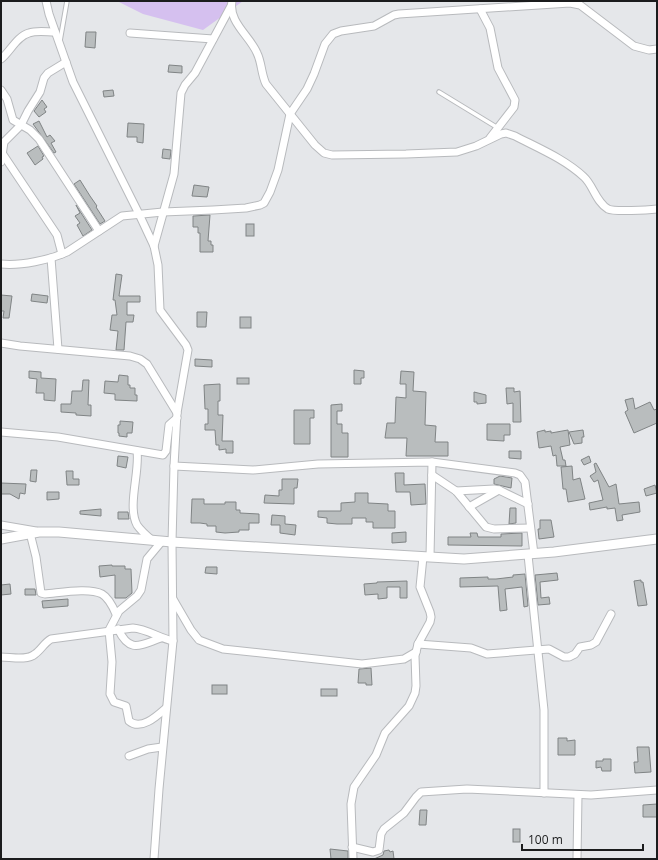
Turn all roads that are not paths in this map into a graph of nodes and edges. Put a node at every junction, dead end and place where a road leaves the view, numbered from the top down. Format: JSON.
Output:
{"nodes":[{"id":1,"x":46,"y":1,"type":"edge"},
{"id":2,"x":67,"y":1,"type":"edge"},
{"id":3,"x":232,"y":3,"type":"edge"},
{"id":4,"x":480,"y":9,"type":"junction"},
{"id":5,"x":55,"y":32,"type":"junction"},
{"id":6,"x":130,"y":33,"type":"dead end"},
{"id":7,"x":213,"y":39,"type":"junction"},
{"id":8,"x":60,"y":45,"type":"junction"},
{"id":9,"x":657,"y":49,"type":"edge"},
{"id":10,"x":1,"y":59,"type":"edge"},
{"id":11,"x":66,"y":62,"type":"junction"},
{"id":12,"x":1,"y":90,"type":"edge"},
{"id":13,"x":439,"y":92,"type":"dead end"},
{"id":14,"x":290,"y":114,"type":"junction"},
{"id":15,"x":21,"y":125,"type":"junction"},
{"id":16,"x":498,"y":128,"type":"junction"},
{"id":17,"x":488,"y":141,"type":"junction"},
{"id":18,"x":2,"y":153,"type":"junction"},
{"id":19,"x":1,"y":162,"type":"edge"},
{"id":20,"x":657,"y":209,"type":"edge"},
{"id":21,"x":164,"y":212,"type":"junction"},
{"id":22,"x":139,"y":214,"type":"junction"},
{"id":23,"x":99,"y":231,"type":"junction"},
{"id":24,"x":154,"y":246,"type":"junction"},
{"id":25,"x":62,"y":254,"type":"junction"},
{"id":26,"x":51,"y":258,"type":"junction"},
{"id":27,"x":1,"y":264,"type":"edge"},
{"id":28,"x":1,"y":343,"type":"edge"},
{"id":29,"x":58,"y":349,"type":"junction"},
{"id":30,"x":177,"y":416,"type":"junction"},
{"id":31,"x":1,"y":432,"type":"edge"},
{"id":32,"x":138,"y":451,"type":"junction"},
{"id":33,"x":432,"y":462,"type":"junction"},
{"id":34,"x":174,"y":466,"type":"junction"},
{"id":35,"x":432,"y":475,"type":"junction"},
{"id":36,"x":499,"y":490,"type":"junction"},
{"id":37,"x":456,"y":491,"type":"junction"},
{"id":38,"x":528,"y":504,"type":"junction"},
{"id":39,"x":469,"y":507,"type":"junction"},
{"id":40,"x":1,"y":525,"type":"edge"},
{"id":41,"x":530,"y":528,"type":"junction"},
{"id":42,"x":35,"y":532,"type":"junction"},
{"id":43,"x":1,"y":539,"type":"edge"},
{"id":44,"x":657,"y":539,"type":"edge"},
{"id":45,"x":153,"y":541,"type":"junction"},
{"id":46,"x":162,"y":541,"type":"junction"},
{"id":47,"x":172,"y":542,"type":"junction"},
{"id":48,"x":531,"y":554,"type":"junction"},
{"id":49,"x":427,"y":557,"type":"junction"},
{"id":50,"x":173,"y":599,"type":"junction"},
{"id":51,"x":116,"y":614,"type":"junction"},
{"id":52,"x":611,"y":614,"type":"dead end"},
{"id":53,"x":118,"y":629,"type":"junction"},
{"id":54,"x":109,"y":630,"type":"junction"},
{"id":55,"x":161,"y":638,"type":"junction"},
{"id":56,"x":173,"y":641,"type":"junction"},
{"id":57,"x":418,"y":644,"type":"junction"},
{"id":58,"x":538,"y":650,"type":"junction"},
{"id":59,"x":416,"y":652,"type":"junction"},
{"id":60,"x":1,"y":657,"type":"edge"},
{"id":61,"x":166,"y":708,"type":"junction"},
{"id":62,"x":162,"y":747,"type":"junction"},
{"id":63,"x":129,"y":756,"type":"dead end"},
{"id":64,"x":657,"y":790,"type":"edge"},
{"id":65,"x":544,"y":793,"type":"junction"},
{"id":66,"x":578,"y":795,"type":"junction"},
{"id":67,"x":352,"y":847,"type":"junction"},
{"id":68,"x":154,"y":859,"type":"edge"},
{"id":69,"x":354,"y":859,"type":"edge"},
{"id":70,"x":577,"y":859,"type":"edge"}],
"edges":[{"from":1,"to":5,"type":"street"},
{"from":2,"to":8,"type":"lane"},
{"from":3,"to":7,"type":"street"},
{"from":3,"to":14,"type":"street"},
{"from":4,"to":9,"type":"street"},
{"from":4,"to":14,"type":"street"},
{"from":4,"to":16,"type":"street"},
{"from":5,"to":8,"type":"street"},
{"from":5,"to":10,"type":"street"},
{"from":6,"to":7,"type":"street"},
{"from":7,"to":21,"type":"street"},
{"from":8,"to":11,"type":"street"},
{"from":11,"to":15,"type":"street"},
{"from":11,"to":22,"type":"street"},
{"from":12,"to":15,"type":"street"},
{"from":13,"to":16,"type":"lane"},
{"from":14,"to":17,"type":"street"},
{"from":14,"to":21,"type":"street"},
{"from":15,"to":18,"type":"street"},
{"from":15,"to":23,"type":"street"},
{"from":16,"to":17,"type":"street"},
{"from":17,"to":20,"type":"street"},
{"from":18,"to":19,"type":"street"},
{"from":18,"to":25,"type":"street"},
{"from":21,"to":22,"type":"street"},
{"from":21,"to":24,"type":"street"},
{"from":22,"to":23,"type":"street"},
{"from":22,"to":24,"type":"street"},
{"from":23,"to":25,"type":"street"},
{"from":24,"to":30,"type":"street"},
{"from":25,"to":26,"type":"street"},
{"from":26,"to":27,"type":"street"},
{"from":26,"to":29,"type":"street"},
{"from":28,"to":29,"type":"street"},
{"from":29,"to":30,"type":"street"},
{"from":30,"to":32,"type":"street"},
{"from":30,"to":34,"type":"street"},
{"from":31,"to":32,"type":"street"},
{"from":32,"to":45,"type":"street"},
{"from":33,"to":34,"type":"street"},
{"from":33,"to":35,"type":"street"},
{"from":33,"to":38,"type":"street"},
{"from":34,"to":47,"type":"street"},
{"from":35,"to":37,"type":"street"},
{"from":35,"to":49,"type":"street"},
{"from":36,"to":37,"type":"street"},
{"from":36,"to":38,"type":"street"},
{"from":36,"to":39,"type":"street"},
{"from":37,"to":39,"type":"street"},
{"from":38,"to":41,"type":"street"},
{"from":39,"to":41,"type":"street"},
{"from":40,"to":42,"type":"street"},
{"from":41,"to":48,"type":"street"},
{"from":42,"to":43,"type":"street"},
{"from":42,"to":45,"type":"street"},
{"from":42,"to":51,"type":"street"},
{"from":44,"to":48,"type":"street"},
{"from":45,"to":46,"type":"street"},
{"from":46,"to":47,"type":"street"},
{"from":46,"to":51,"type":"street"},
{"from":47,"to":49,"type":"street"},
{"from":47,"to":50,"type":"street"},
{"from":48,"to":49,"type":"street"},
{"from":48,"to":58,"type":"street"},
{"from":49,"to":57,"type":"street"},
{"from":50,"to":56,"type":"street"},
{"from":50,"to":59,"type":"street"},
{"from":51,"to":54,"type":"street"},
{"from":52,"to":58,"type":"street"},
{"from":53,"to":54,"type":"street"},
{"from":53,"to":55,"type":"street"},
{"from":53,"to":55,"type":"street"},
{"from":54,"to":60,"type":"street"},
{"from":54,"to":61,"type":"street"},
{"from":55,"to":56,"type":"street"},
{"from":56,"to":61,"type":"street"},
{"from":57,"to":58,"type":"street"},
{"from":57,"to":59,"type":"street"},
{"from":58,"to":65,"type":"street"},
{"from":59,"to":67,"type":"street"},
{"from":61,"to":62,"type":"street"},
{"from":62,"to":63,"type":"street"},
{"from":62,"to":68,"type":"street"},
{"from":64,"to":66,"type":"street"},
{"from":65,"to":66,"type":"street"},
{"from":65,"to":67,"type":"street"},
{"from":66,"to":70,"type":"street"},
{"from":67,"to":69,"type":"street"}]}
